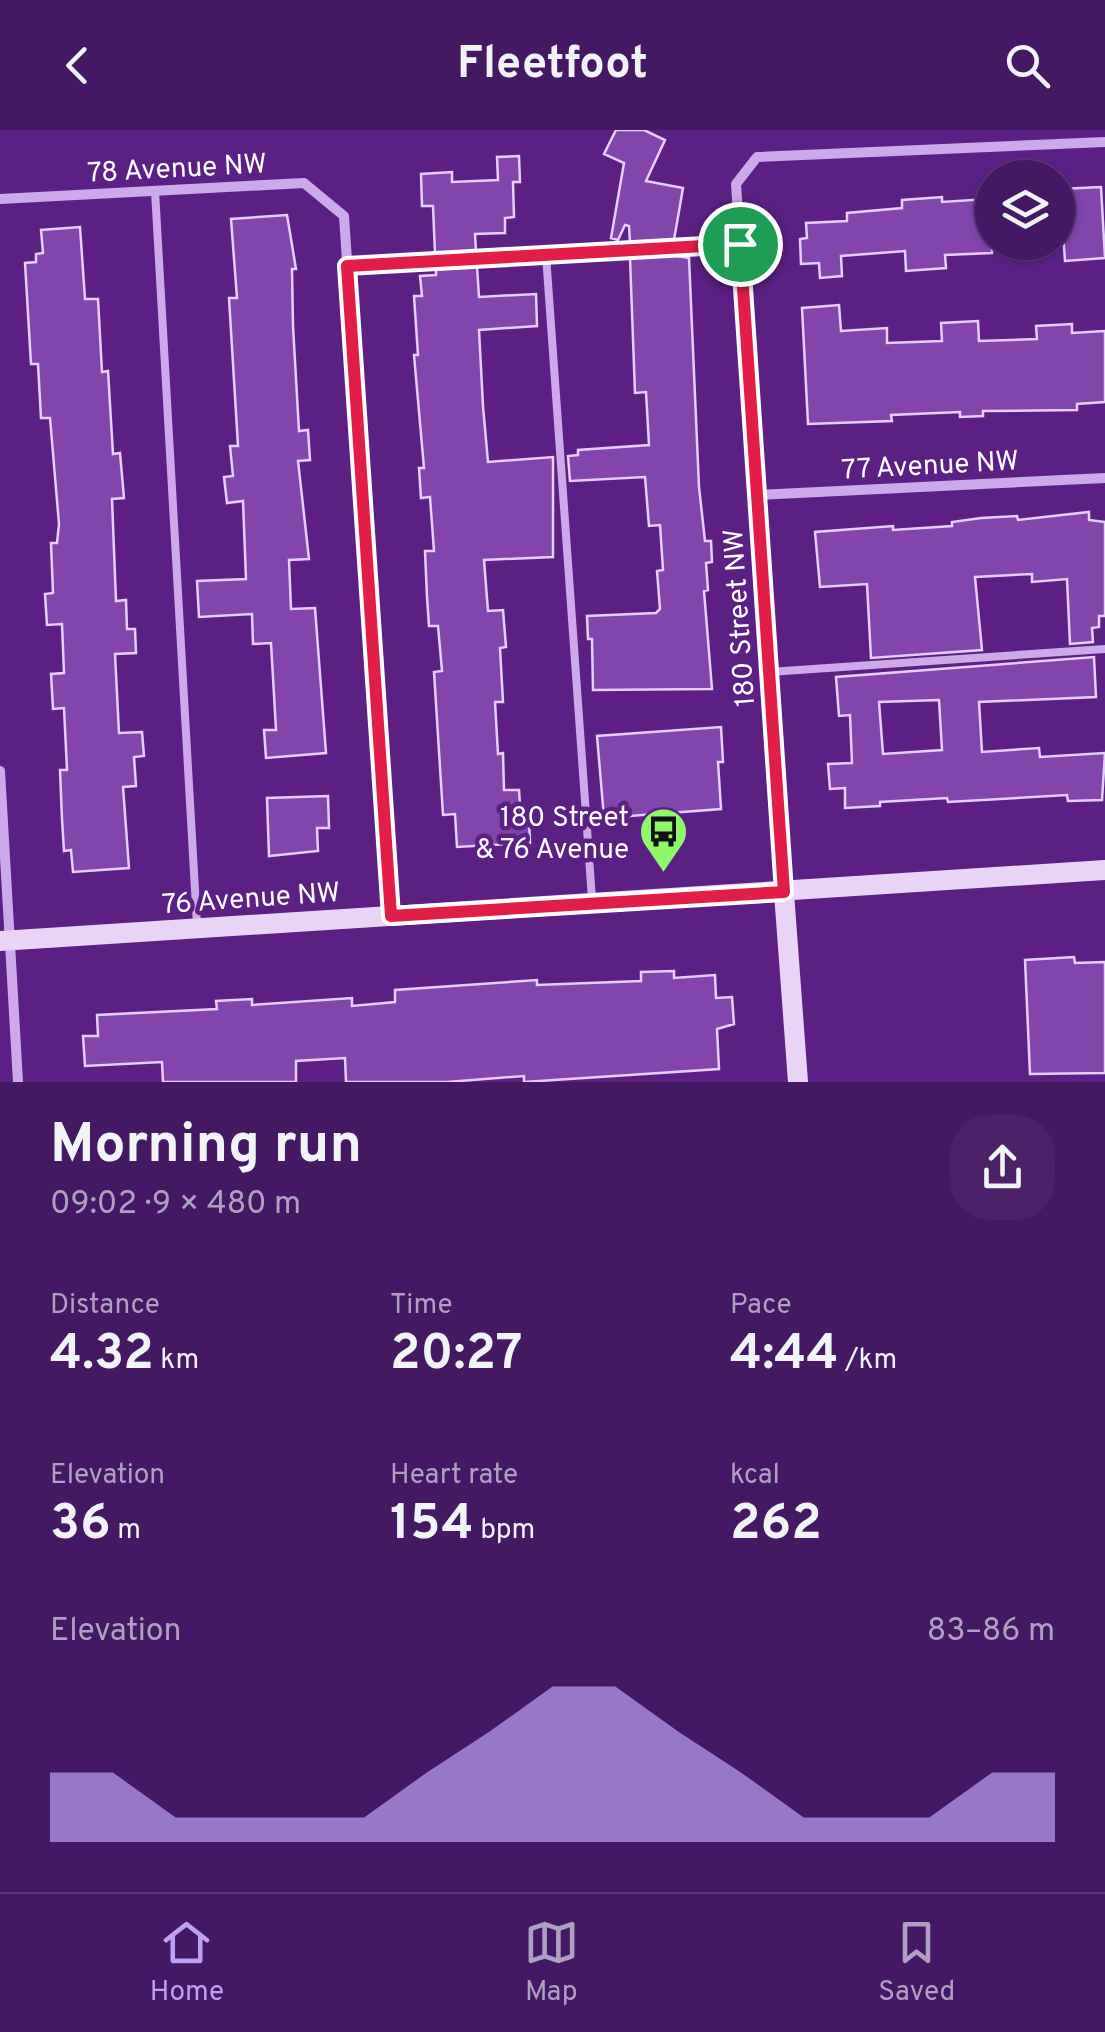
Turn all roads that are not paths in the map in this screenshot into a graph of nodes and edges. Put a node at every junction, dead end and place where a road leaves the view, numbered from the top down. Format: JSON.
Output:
{"nodes":[{"id":1,"x":1105,"y":142,"type":"edge"},
{"id":2,"x":155,"y":191,"type":"junction"},
{"id":3,"x":0,"y":199,"type":"edge"},
{"id":4,"x":740,"y":244,"type":"junction"},
{"id":5,"x":546,"y":255,"type":"junction"},
{"id":6,"x":347,"y":266,"type":"junction"},
{"id":7,"x":1105,"y":478,"type":"edge"},
{"id":8,"x":756,"y":496,"type":"junction"},
{"id":9,"x":1105,"y":649,"type":"edge"},
{"id":10,"x":769,"y":672,"type":"junction"},
{"id":11,"x":0,"y":771,"type":"edge"},
{"id":12,"x":1105,"y":870,"type":"edge"},
{"id":13,"x":784,"y":892,"type":"junction"},
{"id":14,"x":592,"y":904,"type":"junction"},
{"id":15,"x":391,"y":916,"type":"junction"},
{"id":16,"x":198,"y":928,"type":"junction"},
{"id":17,"x":5,"y":941,"type":"edge"},
{"id":18,"x":18,"y":1082,"type":"edge"},
{"id":19,"x":786,"y":1082,"type":"edge"},
{"id":20,"x":798,"y":1082,"type":"edge"}],
"edges":[{"from":1,"to":4,"type":"street","name":"180 Street NW"},
{"from":2,"to":3,"type":"street","name":"78 Avenue NW"},
{"from":2,"to":6,"type":"street","name":"78 Avenue NW"},
{"from":2,"to":16,"type":"lane"},
{"from":4,"to":5,"type":"lane"},
{"from":4,"to":8,"type":"street","name":"180 Street NW"},
{"from":5,"to":6,"type":"lane"},
{"from":5,"to":14,"type":"lane"},
{"from":6,"to":15,"type":"street"},
{"from":7,"to":8,"type":"street","name":"77 Avenue NW"},
{"from":8,"to":10,"type":"street","name":"180 Street NW"},
{"from":9,"to":10,"type":"lane"},
{"from":10,"to":13,"type":"street","name":"180 Street NW"},
{"from":11,"to":17,"type":"street"},
{"from":12,"to":13,"type":"street","name":"76 Avenue NW"},
{"from":13,"to":14,"type":"street","name":"76 Avenue NW"},
{"from":13,"to":20,"type":"street","name":"180 Street NW"},
{"from":14,"to":15,"type":"street","name":"76 Avenue NW"},
{"from":15,"to":16,"type":"street","name":"76 Avenue NW"},
{"from":16,"to":17,"type":"street","name":"76 Avenue NW"},
{"from":17,"to":18,"type":"street"},
{"from":19,"to":20,"type":"lane"}]}
